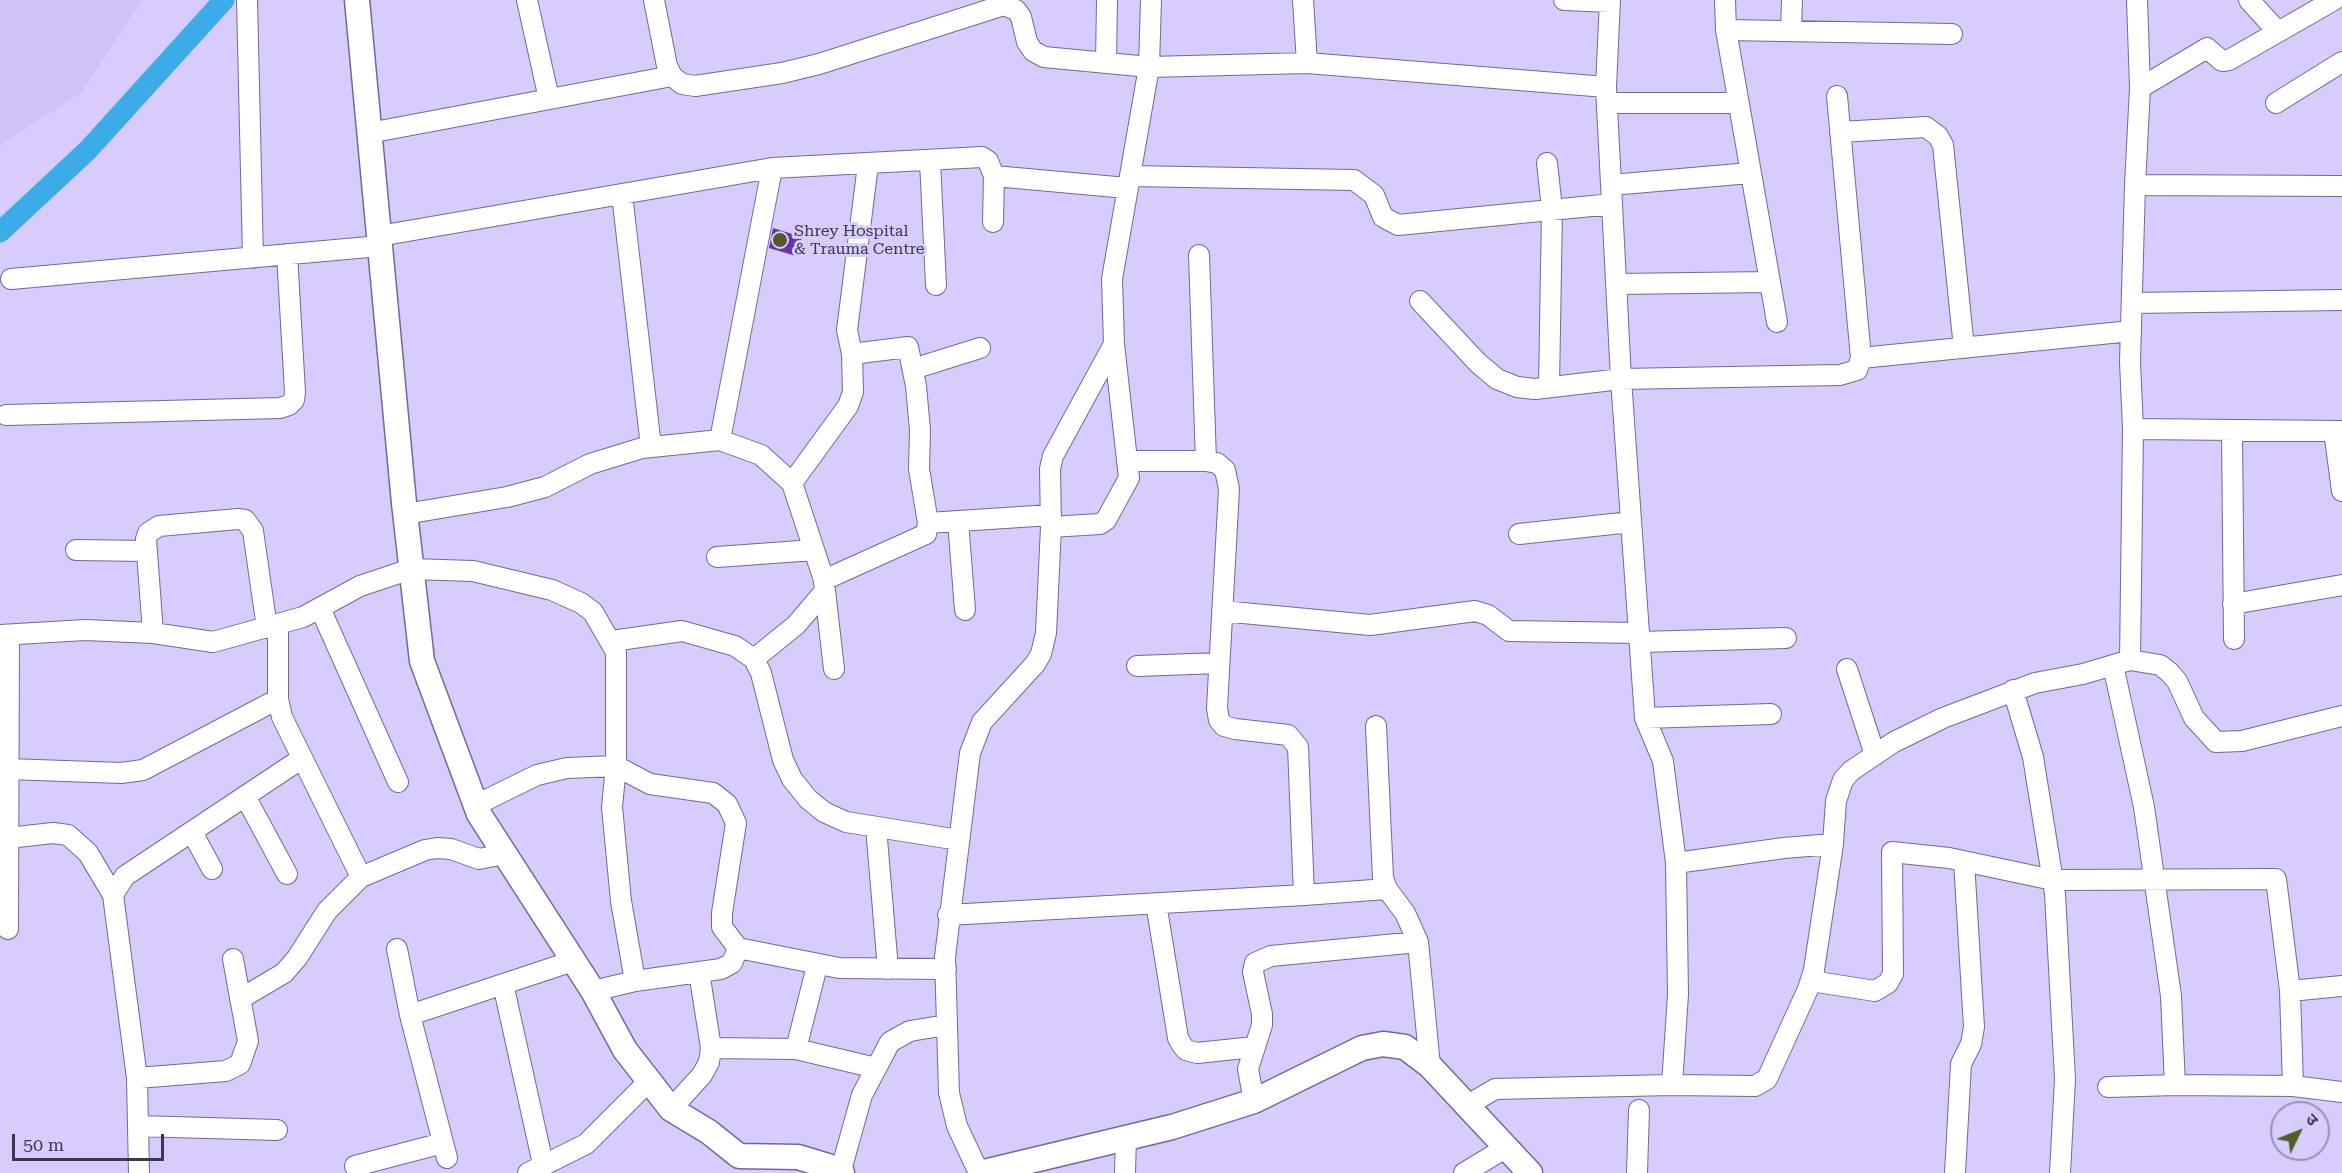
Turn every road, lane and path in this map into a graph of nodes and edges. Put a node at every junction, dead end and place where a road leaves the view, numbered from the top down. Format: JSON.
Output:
{"nodes":[{"id":1,"x":247,"y":0,"type":"edge"},
{"id":2,"x":357,"y":0,"type":"edge"},
{"id":3,"x":527,"y":0,"type":"edge"},
{"id":4,"x":654,"y":0,"type":"edge"},
{"id":5,"x":1107,"y":0,"type":"edge"},
{"id":6,"x":1151,"y":0,"type":"edge"},
{"id":7,"x":1303,"y":0,"type":"edge"},
{"id":8,"x":1564,"y":0,"type":"edge"},
{"id":9,"x":1725,"y":0,"type":"edge"},
{"id":10,"x":1792,"y":0,"type":"edge"},
{"id":11,"x":2137,"y":0,"type":"edge"},
{"id":12,"x":2249,"y":0,"type":"edge"},
{"id":13,"x":2335,"y":0,"type":"edge"},
{"id":14,"x":1610,"y":1,"type":"edge"},
{"id":15,"x":2342,"y":12,"type":"edge"},
{"id":16,"x":1726,"y":30,"type":"junction"},
{"id":17,"x":1791,"y":31,"type":"junction"},
{"id":18,"x":2278,"y":32,"type":"junction"},
{"id":19,"x":1952,"y":34,"type":"dead end"},
{"id":20,"x":2342,"y":62,"type":"edge"},
{"id":21,"x":1106,"y":63,"type":"junction"},
{"id":22,"x":1307,"y":63,"type":"junction"},
{"id":23,"x":1149,"y":67,"type":"junction"},
{"id":24,"x":672,"y":76,"type":"junction"},
{"id":25,"x":2140,"y":88,"type":"junction"},
{"id":26,"x":1606,"y":95,"type":"junction"},
{"id":27,"x":1837,"y":96,"type":"dead end"},
{"id":28,"x":549,"y":99,"type":"junction"},
{"id":29,"x":1738,"y":103,"type":"junction"},
{"id":30,"x":2276,"y":103,"type":"dead end"},
{"id":31,"x":1840,"y":132,"type":"junction"},
{"id":32,"x":369,"y":133,"type":"junction"},
{"id":33,"x":930,"y":161,"type":"junction"},
{"id":34,"x":1547,"y":163,"type":"dead end"},
{"id":35,"x":868,"y":165,"type":"junction"},
{"id":36,"x":772,"y":168,"type":"junction"},
{"id":37,"x":1750,"y":173,"type":"junction"},
{"id":38,"x":994,"y":176,"type":"junction"},
{"id":39,"x":1129,"y":182,"type":"junction"},
{"id":40,"x":2135,"y":184,"type":"junction"},
{"id":41,"x":2342,"y":186,"type":"edge"},
{"id":42,"x":622,"y":194,"type":"junction"},
{"id":43,"x":1611,"y":194,"type":"junction"},
{"id":44,"x":1552,"y":209,"type":"junction"},
{"id":45,"x":993,"y":222,"type":"dead end"},
{"id":46,"x":379,"y":241,"type":"junction"},
{"id":47,"x":287,"y":254,"type":"junction"},
{"id":48,"x":1199,"y":255,"type":"dead end"},
{"id":49,"x":253,"y":258,"type":"junction"},
{"id":50,"x":11,"y":279,"type":"dead end"},
{"id":51,"x":1769,"y":282,"type":"junction"},
{"id":52,"x":1616,"y":284,"type":"junction"},
{"id":53,"x":936,"y":285,"type":"dead end"},
{"id":54,"x":2342,"y":300,"type":"edge"},
{"id":55,"x":1420,"y":301,"type":"dead end"},
{"id":56,"x":2132,"y":303,"type":"junction"},
{"id":57,"x":1777,"y":322,"type":"dead end"},
{"id":58,"x":2131,"y":330,"type":"junction"},
{"id":59,"x":1114,"y":344,"type":"junction"},
{"id":60,"x":980,"y":348,"type":"dead end"},
{"id":61,"x":1964,"y":348,"type":"junction"},
{"id":62,"x":852,"y":354,"type":"junction"},
{"id":63,"x":1861,"y":358,"type":"junction"},
{"id":64,"x":913,"y":369,"type":"junction"},
{"id":65,"x":1621,"y":379,"type":"junction"},
{"id":66,"x":1549,"y":387,"type":"junction"},
{"id":67,"x":6,"y":415,"type":"dead end"},
{"id":68,"x":2133,"y":429,"type":"junction"},
{"id":69,"x":2232,"y":430,"type":"junction"},
{"id":70,"x":2338,"y":431,"type":"edge"},
{"id":71,"x":720,"y":440,"type":"junction"},
{"id":72,"x":651,"y":447,"type":"junction"},
{"id":73,"x":1129,"y":461,"type":"junction"},
{"id":74,"x":1206,"y":461,"type":"junction"},
{"id":75,"x":792,"y":483,"type":"junction"},
{"id":76,"x":2342,"y":491,"type":"edge"},
{"id":77,"x":405,"y":513,"type":"junction"},
{"id":78,"x":958,"y":521,"type":"junction"},
{"id":79,"x":1051,"y":521,"type":"junction"},
{"id":80,"x":1631,"y":522,"type":"junction"},
{"id":81,"x":928,"y":523,"type":"junction"},
{"id":82,"x":1519,"y":534,"type":"dead end"},
{"id":83,"x":76,"y":550,"type":"dead end"},
{"id":84,"x":146,"y":550,"type":"junction"},
{"id":85,"x":814,"y":550,"type":"junction"},
{"id":86,"x":717,"y":557,"type":"dead end"},
{"id":87,"x":411,"y":569,"type":"junction"},
{"id":88,"x":824,"y":585,"type":"junction"},
{"id":89,"x":2342,"y":585,"type":"edge"},
{"id":90,"x":2234,"y":604,"type":"junction"},
{"id":91,"x":320,"y":608,"type":"junction"},
{"id":92,"x":965,"y":610,"type":"dead end"},
{"id":93,"x":1222,"y":611,"type":"junction"},
{"id":94,"x":273,"y":627,"type":"junction"},
{"id":95,"x":153,"y":633,"type":"junction"},
{"id":96,"x":4,"y":635,"type":"edge"},
{"id":97,"x":1639,"y":637,"type":"junction"},
{"id":98,"x":1786,"y":638,"type":"dead end"},
{"id":99,"x":2234,"y":639,"type":"dead end"},
{"id":100,"x":612,"y":641,"type":"junction"},
{"id":101,"x":754,"y":659,"type":"junction"},
{"id":102,"x":2121,"y":662,"type":"junction"},
{"id":103,"x":1219,"y":663,"type":"junction"},
{"id":104,"x":1137,"y":666,"type":"dead end"},
{"id":105,"x":834,"y":669,"type":"dead end"},
{"id":106,"x":1847,"y":669,"type":"dead end"},
{"id":107,"x":2013,"y":690,"type":"junction"},
{"id":108,"x":278,"y":699,"type":"junction"},
{"id":109,"x":1771,"y":714,"type":"dead end"},
{"id":110,"x":2342,"y":716,"type":"edge"},
{"id":111,"x":1645,"y":718,"type":"junction"},
{"id":112,"x":1376,"y":726,"type":"dead end"},
{"id":113,"x":1875,"y":755,"type":"junction"},
{"id":114,"x":301,"y":759,"type":"junction"},
{"id":115,"x":616,"y":766,"type":"junction"},
{"id":116,"x":8,"y":769,"type":"junction"},
{"id":117,"x":398,"y":782,"type":"dead end"},
{"id":118,"x":245,"y":796,"type":"junction"},
{"id":119,"x":476,"y":805,"type":"junction"},
{"id":120,"x":876,"y":827,"type":"junction"},
{"id":121,"x":192,"y":832,"type":"junction"},
{"id":122,"x":8,"y":838,"type":"junction"},
{"id":123,"x":958,"y":840,"type":"junction"},
{"id":124,"x":1833,"y":844,"type":"junction"},
{"id":125,"x":504,"y":854,"type":"junction"},
{"id":126,"x":1964,"y":861,"type":"junction"},
{"id":127,"x":1676,"y":863,"type":"junction"},
{"id":128,"x":212,"y":869,"type":"dead end"},
{"id":129,"x":287,"y":874,"type":"dead end"},
{"id":130,"x":361,"y":877,"type":"junction"},
{"id":131,"x":2053,"y":880,"type":"junction"},
{"id":132,"x":2154,"y":880,"type":"junction"},
{"id":133,"x":1387,"y":890,"type":"junction"},
{"id":134,"x":113,"y":895,"type":"junction"},
{"id":135,"x":1304,"y":896,"type":"junction"},
{"id":136,"x":1156,"y":903,"type":"junction"},
{"id":137,"x":948,"y":915,"type":"junction"},
{"id":138,"x":8,"y":928,"type":"dead end"},
{"id":139,"x":1418,"y":942,"type":"junction"},
{"id":140,"x":738,"y":948,"type":"junction"},
{"id":141,"x":397,"y":949,"type":"dead end"},
{"id":142,"x":233,"y":959,"type":"dead end"},
{"id":143,"x":573,"y":961,"type":"junction"},
{"id":144,"x":817,"y":966,"type":"junction"},
{"id":145,"x":888,"y":969,"type":"junction"},
{"id":146,"x":946,"y":969,"type":"junction"},
{"id":147,"x":699,"y":972,"type":"junction"},
{"id":148,"x":635,"y":981,"type":"junction"},
{"id":149,"x":1811,"y":981,"type":"junction"},
{"id":150,"x":503,"y":984,"type":"junction"},
{"id":151,"x":2342,"y":986,"type":"edge"},
{"id":152,"x":593,"y":991,"type":"junction"},
{"id":153,"x":2290,"y":991,"type":"junction"},
{"id":154,"x":240,"y":999,"type":"junction"},
{"id":155,"x":410,"y":1015,"type":"junction"},
{"id":156,"x":947,"y":1025,"type":"junction"},
{"id":157,"x":1254,"y":1047,"type":"junction"},
{"id":158,"x":711,"y":1048,"type":"junction"},
{"id":159,"x":796,"y":1049,"type":"junction"},
{"id":160,"x":1430,"y":1066,"type":"junction"},
{"id":161,"x":876,"y":1068,"type":"junction"},
{"id":162,"x":137,"y":1078,"type":"junction"},
{"id":163,"x":649,"y":1081,"type":"junction"},
{"id":164,"x":1672,"y":1085,"type":"junction"},
{"id":165,"x":2175,"y":1085,"type":"junction"},
{"id":166,"x":2293,"y":1086,"type":"junction"},
{"id":167,"x":2108,"y":1088,"type":"dead end"},
{"id":168,"x":2342,"y":1092,"type":"edge"},
{"id":169,"x":1254,"y":1101,"type":"junction"},
{"id":170,"x":1468,"y":1105,"type":"junction"},
{"id":171,"x":671,"y":1109,"type":"junction"},
{"id":172,"x":1639,"y":1110,"type":"dead end"},
{"id":173,"x":138,"y":1126,"type":"junction"},
{"id":174,"x":277,"y":1130,"type":"dead end"},
{"id":175,"x":1126,"y":1137,"type":"junction"},
{"id":176,"x":1507,"y":1147,"type":"junction"},
{"id":177,"x":754,"y":1165,"type":"edge"},
{"id":178,"x":355,"y":1166,"type":"dead end"},
{"id":179,"x":536,"y":1169,"type":"edge"},
{"id":180,"x":841,"y":1172,"type":"edge"},
{"id":181,"x":139,"y":1173,"type":"edge"},
{"id":182,"x":979,"y":1173,"type":"edge"},
{"id":183,"x":1125,"y":1173,"type":"edge"},
{"id":184,"x":1464,"y":1173,"type":"edge"},
{"id":185,"x":1530,"y":1173,"type":"edge"},
{"id":186,"x":1637,"y":1173,"type":"edge"},
{"id":187,"x":1955,"y":1173,"type":"edge"},
{"id":188,"x":2060,"y":1173,"type":"edge"}],
"edges":[{"from":1,"to":49,"type":"street"},
{"from":2,"to":32,"type":"street"},
{"from":3,"to":28,"type":"street"},
{"from":4,"to":24,"type":"street"},
{"from":5,"to":21,"type":"street"},
{"from":6,"to":23,"type":"street"},
{"from":7,"to":22,"type":"street"},
{"from":8,"to":14,"type":"street"},
{"from":9,"to":16,"type":"street"},
{"from":10,"to":17,"type":"street"},
{"from":11,"to":25,"type":"street"},
{"from":12,"to":18,"type":"street"},
{"from":13,"to":15,"type":"street"},
{"from":13,"to":18,"type":"street"},
{"from":14,"to":26,"type":"street"},
{"from":16,"to":17,"type":"street"},
{"from":16,"to":29,"type":"street"},
{"from":17,"to":19,"type":"street"},
{"from":18,"to":25,"type":"street"},
{"from":20,"to":30,"type":"street"},
{"from":21,"to":23,"type":"street"},
{"from":21,"to":24,"type":"street"},
{"from":22,"to":23,"type":"street"},
{"from":22,"to":26,"type":"street"},
{"from":23,"to":39,"type":"street"},
{"from":24,"to":28,"type":"street"},
{"from":25,"to":40,"type":"street"},
{"from":26,"to":29,"type":"street"},
{"from":26,"to":43,"type":"street"},
{"from":27,"to":31,"type":"street"},
{"from":28,"to":32,"type":"street"},
{"from":29,"to":37,"type":"street"},
{"from":31,"to":61,"type":"street"},
{"from":31,"to":63,"type":"street"},
{"from":32,"to":46,"type":"street"},
{"from":33,"to":35,"type":"street"},
{"from":33,"to":38,"type":"street"},
{"from":33,"to":53,"type":"street"},
{"from":34,"to":44,"type":"street"},
{"from":35,"to":36,"type":"street"},
{"from":35,"to":62,"type":"street"},
{"from":36,"to":42,"type":"street"},
{"from":36,"to":71,"type":"street"},
{"from":37,"to":43,"type":"street"},
{"from":37,"to":51,"type":"street"},
{"from":38,"to":39,"type":"street"},
{"from":38,"to":45,"type":"street"},
{"from":39,"to":44,"type":"street"},
{"from":39,"to":59,"type":"street"},
{"from":40,"to":41,"type":"street"},
{"from":40,"to":56,"type":"street"},
{"from":42,"to":46,"type":"street"},
{"from":42,"to":72,"type":"street"},
{"from":43,"to":44,"type":"street"},
{"from":43,"to":52,"type":"street"},
{"from":44,"to":66,"type":"street"},
{"from":46,"to":47,"type":"street"},
{"from":46,"to":77,"type":"street"},
{"from":47,"to":49,"type":"street"},
{"from":47,"to":67,"type":"street"},
{"from":48,"to":74,"type":"street"},
{"from":49,"to":50,"type":"street"},
{"from":51,"to":52,"type":"street"},
{"from":51,"to":57,"type":"street"},
{"from":52,"to":65,"type":"street"},
{"from":54,"to":56,"type":"street"},
{"from":55,"to":66,"type":"street"},
{"from":56,"to":58,"type":"street"},
{"from":58,"to":61,"type":"street"},
{"from":58,"to":68,"type":"street"},
{"from":59,"to":73,"type":"street"},
{"from":59,"to":79,"type":"street"},
{"from":60,"to":64,"type":"street"},
{"from":61,"to":63,"type":"street"},
{"from":62,"to":64,"type":"street"},
{"from":62,"to":75,"type":"street"},
{"from":63,"to":65,"type":"street"},
{"from":64,"to":81,"type":"street"},
{"from":65,"to":66,"type":"street"},
{"from":65,"to":80,"type":"street"},
{"from":68,"to":69,"type":"street"},
{"from":68,"to":102,"type":"street"},
{"from":69,"to":70,"type":"street"},
{"from":69,"to":90,"type":"street"},
{"from":70,"to":76,"type":"street"},
{"from":71,"to":72,"type":"street"},
{"from":71,"to":75,"type":"street"},
{"from":72,"to":77,"type":"street"},
{"from":73,"to":74,"type":"street"},
{"from":73,"to":79,"type":"street"},
{"from":74,"to":93,"type":"street"},
{"from":75,"to":85,"type":"street"},
{"from":77,"to":87,"type":"street"},
{"from":78,"to":79,"type":"street"},
{"from":78,"to":81,"type":"street"},
{"from":78,"to":92,"type":"street"},
{"from":79,"to":123,"type":"street"},
{"from":80,"to":82,"type":"street"},
{"from":80,"to":97,"type":"street"},
{"from":81,"to":88,"type":"street"},
{"from":83,"to":84,"type":"street"},
{"from":84,"to":94,"type":"street"},
{"from":84,"to":95,"type":"street"},
{"from":85,"to":86,"type":"street"},
{"from":85,"to":88,"type":"street"},
{"from":87,"to":91,"type":"street"},
{"from":87,"to":100,"type":"street"},
{"from":87,"to":119,"type":"street"},
{"from":88,"to":101,"type":"street"},
{"from":88,"to":105,"type":"street"},
{"from":89,"to":90,"type":"street"},
{"from":90,"to":99,"type":"street"},
{"from":91,"to":94,"type":"street"},
{"from":91,"to":117,"type":"street"},
{"from":93,"to":97,"type":"street"},
{"from":93,"to":103,"type":"street"},
{"from":94,"to":95,"type":"street"},
{"from":94,"to":108,"type":"street"},
{"from":95,"to":96,"type":"street"},
{"from":96,"to":116,"type":"street"},
{"from":97,"to":98,"type":"street"},
{"from":97,"to":111,"type":"street"},
{"from":100,"to":101,"type":"street"},
{"from":100,"to":115,"type":"street"},
{"from":101,"to":120,"type":"street"},
{"from":102,"to":107,"type":"street"},
{"from":102,"to":110,"type":"street"},
{"from":102,"to":132,"type":"street"},
{"from":103,"to":104,"type":"street"},
{"from":103,"to":135,"type":"street"},
{"from":106,"to":113,"type":"street"},
{"from":107,"to":113,"type":"street"},
{"from":107,"to":131,"type":"street"},
{"from":108,"to":114,"type":"street"},
{"from":108,"to":116,"type":"street"},
{"from":109,"to":111,"type":"street"},
{"from":111,"to":127,"type":"street"},
{"from":112,"to":133,"type":"street"},
{"from":113,"to":124,"type":"street"},
{"from":114,"to":118,"type":"street"},
{"from":114,"to":130,"type":"street"},
{"from":115,"to":119,"type":"street"},
{"from":115,"to":140,"type":"street"},
{"from":115,"to":148,"type":"street"},
{"from":116,"to":122,"type":"street"},
{"from":118,"to":121,"type":"street"},
{"from":118,"to":129,"type":"street"},
{"from":119,"to":125,"type":"street"},
{"from":120,"to":123,"type":"street"},
{"from":120,"to":145,"type":"street"},
{"from":121,"to":128,"type":"street"},
{"from":121,"to":134,"type":"street"},
{"from":122,"to":134,"type":"street"},
{"from":122,"to":138,"type":"street"},
{"from":123,"to":137,"type":"street"},
{"from":124,"to":127,"type":"street"},
{"from":124,"to":149,"type":"street"},
{"from":125,"to":130,"type":"street"},
{"from":125,"to":143,"type":"street"},
{"from":126,"to":131,"type":"street"},
{"from":126,"to":149,"type":"street"},
{"from":126,"to":187,"type":"street"},
{"from":127,"to":164,"type":"street"},
{"from":130,"to":154,"type":"street"},
{"from":131,"to":132,"type":"street"},
{"from":131,"to":188,"type":"street"},
{"from":132,"to":153,"type":"street"},
{"from":132,"to":165,"type":"street"},
{"from":133,"to":135,"type":"street"},
{"from":133,"to":139,"type":"street"},
{"from":134,"to":162,"type":"street"},
{"from":135,"to":136,"type":"street"},
{"from":136,"to":137,"type":"street"},
{"from":136,"to":157,"type":"street"},
{"from":137,"to":146,"type":"street"},
{"from":139,"to":157,"type":"street"},
{"from":139,"to":160,"type":"street"},
{"from":140,"to":144,"type":"street"},
{"from":140,"to":147,"type":"street"},
{"from":141,"to":155,"type":"street"},
{"from":142,"to":154,"type":"street"},
{"from":143,"to":150,"type":"street"},
{"from":143,"to":152,"type":"street"},
{"from":144,"to":145,"type":"street"},
{"from":144,"to":159,"type":"street"},
{"from":145,"to":146,"type":"street"},
{"from":146,"to":156,"type":"street"},
{"from":147,"to":148,"type":"street"},
{"from":147,"to":158,"type":"street"},
{"from":148,"to":152,"type":"street"},
{"from":149,"to":164,"type":"street"},
{"from":150,"to":155,"type":"street"},
{"from":150,"to":179,"type":"street"},
{"from":151,"to":153,"type":"street"},
{"from":152,"to":163,"type":"street"},
{"from":153,"to":166,"type":"street"},
{"from":154,"to":162,"type":"street"},
{"from":155,"to":178,"type":"street"},
{"from":156,"to":161,"type":"street"},
{"from":156,"to":182,"type":"street"},
{"from":157,"to":169,"type":"street"},
{"from":158,"to":159,"type":"street"},
{"from":158,"to":171,"type":"street"},
{"from":159,"to":161,"type":"street"},
{"from":160,"to":169,"type":"street"},
{"from":160,"to":170,"type":"street"},
{"from":161,"to":180,"type":"street"},
{"from":162,"to":173,"type":"street"},
{"from":163,"to":171,"type":"street"},
{"from":163,"to":179,"type":"street"},
{"from":164,"to":170,"type":"street"},
{"from":165,"to":166,"type":"street"},
{"from":165,"to":167,"type":"street"},
{"from":166,"to":168,"type":"street"},
{"from":169,"to":175,"type":"street"},
{"from":170,"to":176,"type":"street"},
{"from":171,"to":177,"type":"street"},
{"from":172,"to":186,"type":"street"},
{"from":173,"to":174,"type":"street"},
{"from":173,"to":181,"type":"street"},
{"from":175,"to":182,"type":"street"},
{"from":175,"to":183,"type":"street"},
{"from":176,"to":184,"type":"street"},
{"from":176,"to":185,"type":"street"},
{"from":177,"to":180,"type":"street"}]}
